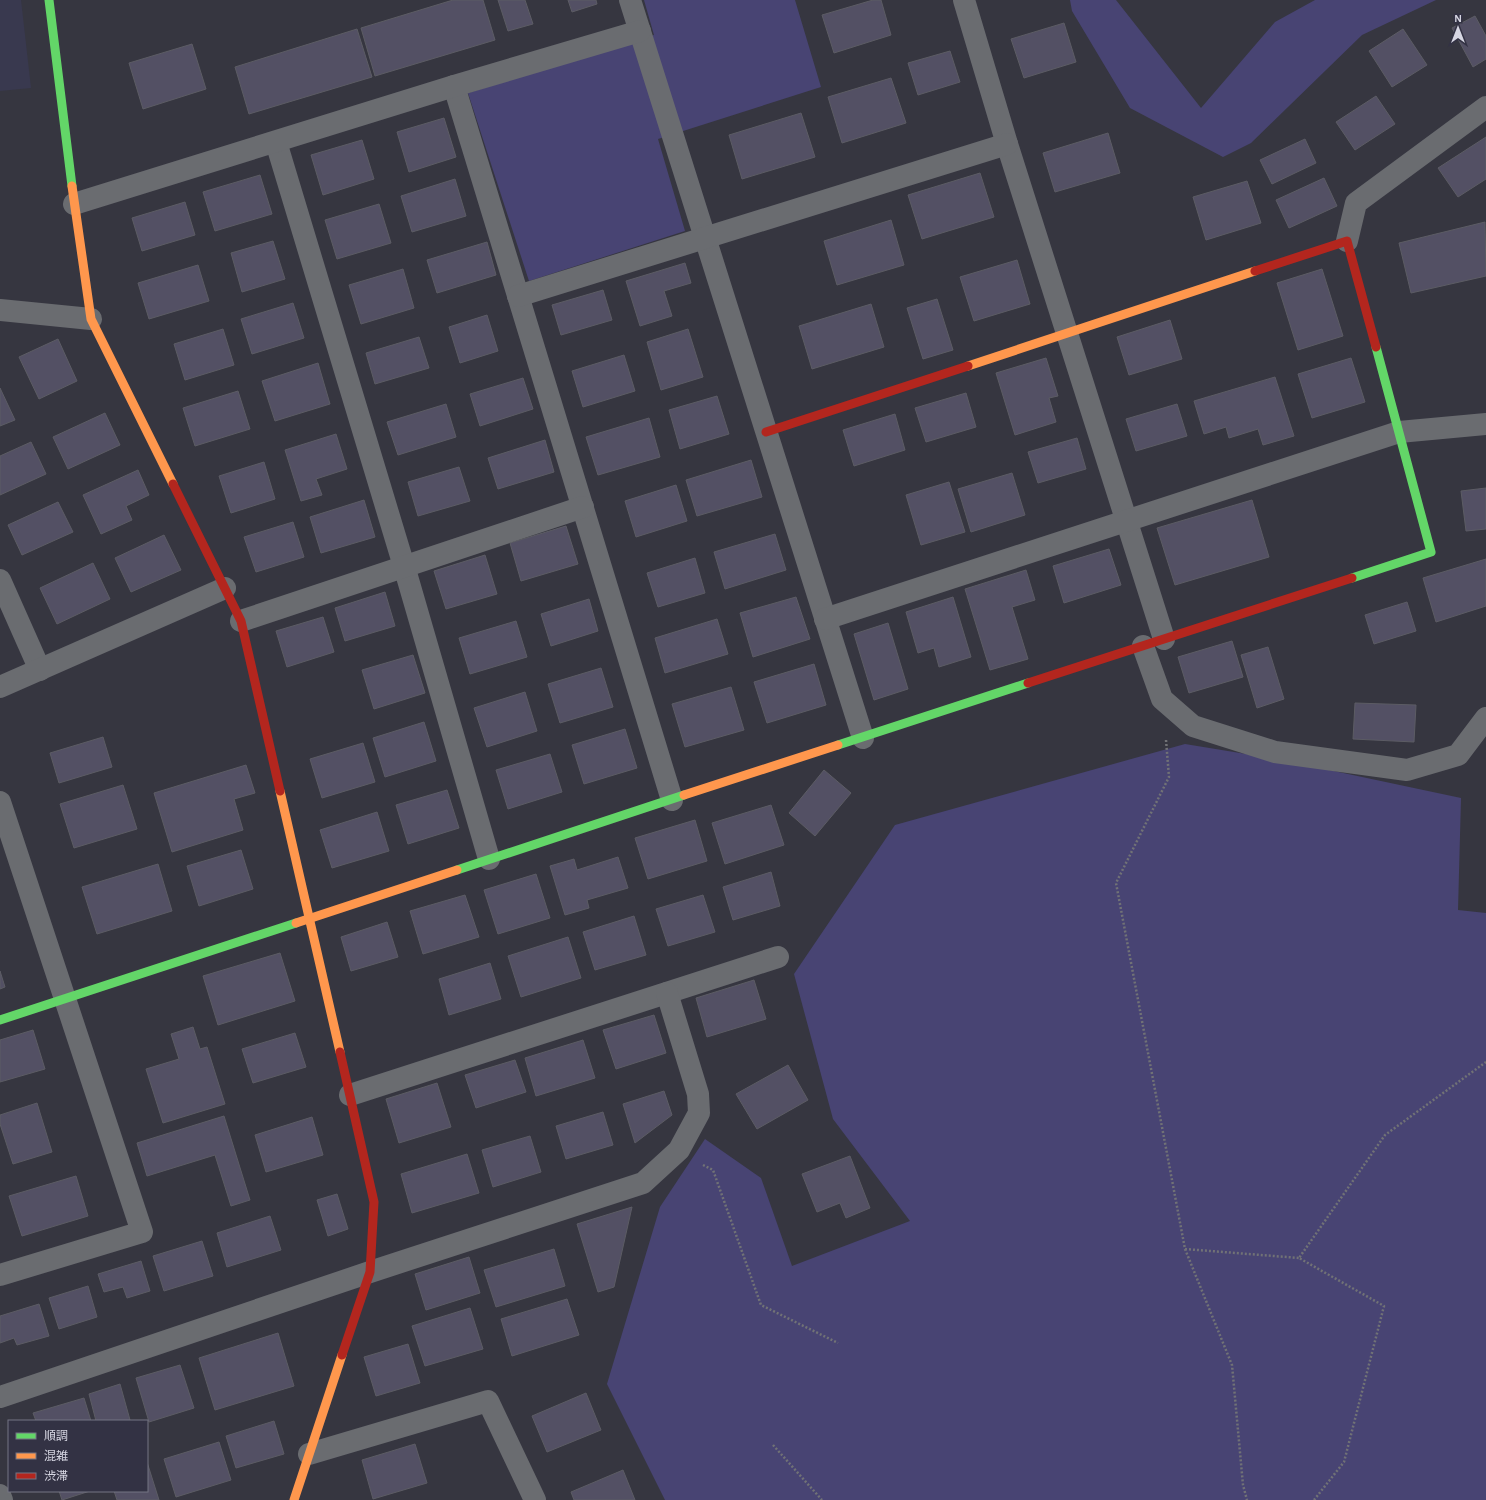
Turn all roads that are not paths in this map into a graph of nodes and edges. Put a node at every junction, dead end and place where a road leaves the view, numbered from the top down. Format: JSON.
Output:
{"nodes":[{"id":1,"x":49,"y":0,"type":"edge"},
{"id":2,"x":630,"y":0,"type":"edge"},
{"id":3,"x":964,"y":0,"type":"edge"},
{"id":4,"x":640,"y":31,"type":"junction"},
{"id":5,"x":454,"y":86,"type":"junction"},
{"id":6,"x":1486,"y":107,"type":"edge"},
{"id":7,"x":276,"y":142,"type":"junction"},
{"id":8,"x":1007,"y":144,"type":"junction"},
{"id":9,"x":74,"y":204,"type":"junction"},
{"id":10,"x":705,"y":238,"type":"junction"},
{"id":11,"x":1347,"y":241,"type":"junction"},
{"id":12,"x":518,"y":296,"type":"junction"},
{"id":13,"x":0,"y":310,"type":"edge"},
{"id":14,"x":91,"y":319,"type":"junction"},
{"id":15,"x":1067,"y":333,"type":"junction"},
{"id":16,"x":1486,"y":424,"type":"edge"},
{"id":17,"x":766,"y":432,"type":"junction"},
{"id":18,"x":1399,"y":432,"type":"junction"},
{"id":19,"x":583,"y":507,"type":"junction"},
{"id":20,"x":1126,"y":521,"type":"junction"},
{"id":21,"x":404,"y":566,"type":"junction"},
{"id":22,"x":0,"y":580,"type":"edge"},
{"id":23,"x":225,"y":588,"type":"junction"},
{"id":24,"x":825,"y":619,"type":"junction"},
{"id":25,"x":241,"y":621,"type":"junction"},
{"id":26,"x":1164,"y":639,"type":"junction"},
{"id":27,"x":1143,"y":646,"type":"junction"},
{"id":28,"x":40,"y":670,"type":"junction"},
{"id":29,"x":0,"y":687,"type":"edge"},
{"id":30,"x":1486,"y":718,"type":"edge"},
{"id":31,"x":863,"y":738,"type":"junction"},
{"id":32,"x":672,"y":800,"type":"junction"},
{"id":33,"x":0,"y":802,"type":"edge"},
{"id":34,"x":489,"y":859,"type":"junction"},
{"id":35,"x":309,"y":918,"type":"junction"},
{"id":36,"x":778,"y":957,"type":"dead end"},
{"id":37,"x":667,"y":993,"type":"junction"},
{"id":38,"x":65,"y":998,"type":"junction"},
{"id":39,"x":0,"y":1020,"type":"edge"},
{"id":40,"x":350,"y":1095,"type":"junction"},
{"id":41,"x":370,"y":1272,"type":"junction"},
{"id":42,"x":0,"y":1275,"type":"edge"},
{"id":43,"x":0,"y":1397,"type":"edge"},
{"id":44,"x":309,"y":1454,"type":"junction"},
{"id":45,"x":0,"y":1495,"type":"edge"},
{"id":46,"x":2,"y":1500,"type":"edge"},
{"id":47,"x":294,"y":1500,"type":"edge"},
{"id":48,"x":535,"y":1500,"type":"edge"}],
"edges":[{"from":1,"to":9,"type":"street"},
{"from":2,"to":4,"type":"street"},
{"from":3,"to":8,"type":"street"},
{"from":4,"to":5,"type":"street"},
{"from":4,"to":10,"type":"street"},
{"from":5,"to":7,"type":"street"},
{"from":5,"to":12,"type":"street"},
{"from":6,"to":11,"type":"street"},
{"from":7,"to":9,"type":"street"},
{"from":7,"to":21,"type":"street"},
{"from":8,"to":10,"type":"street"},
{"from":8,"to":15,"type":"street"},
{"from":9,"to":14,"type":"street"},
{"from":10,"to":12,"type":"street"},
{"from":10,"to":17,"type":"street"},
{"from":11,"to":15,"type":"street"},
{"from":11,"to":18,"type":"street"},
{"from":12,"to":19,"type":"street"},
{"from":13,"to":14,"type":"street"},
{"from":14,"to":23,"type":"street"},
{"from":15,"to":17,"type":"street"},
{"from":15,"to":20,"type":"street"},
{"from":16,"to":18,"type":"street"},
{"from":17,"to":24,"type":"street"},
{"from":18,"to":20,"type":"street"},
{"from":18,"to":26,"type":"street"},
{"from":19,"to":21,"type":"street"},
{"from":19,"to":32,"type":"street"},
{"from":20,"to":24,"type":"street"},
{"from":20,"to":26,"type":"street"},
{"from":21,"to":25,"type":"street"},
{"from":21,"to":34,"type":"street"},
{"from":22,"to":28,"type":"street"},
{"from":23,"to":25,"type":"street"},
{"from":23,"to":28,"type":"street"},
{"from":24,"to":31,"type":"street"},
{"from":25,"to":35,"type":"street"},
{"from":26,"to":27,"type":"street"},
{"from":27,"to":30,"type":"street"},
{"from":27,"to":31,"type":"street"},
{"from":28,"to":29,"type":"street"},
{"from":31,"to":32,"type":"street"},
{"from":32,"to":34,"type":"street"},
{"from":33,"to":38,"type":"street"},
{"from":34,"to":35,"type":"street"},
{"from":35,"to":38,"type":"street"},
{"from":35,"to":40,"type":"street"},
{"from":36,"to":37,"type":"street"},
{"from":37,"to":40,"type":"street"},
{"from":37,"to":41,"type":"street"},
{"from":38,"to":39,"type":"street"},
{"from":38,"to":42,"type":"street"},
{"from":40,"to":41,"type":"street"},
{"from":41,"to":43,"type":"street"},
{"from":41,"to":44,"type":"street"},
{"from":44,"to":47,"type":"street"},
{"from":44,"to":48,"type":"street"},
{"from":45,"to":46,"type":"street"}]}
